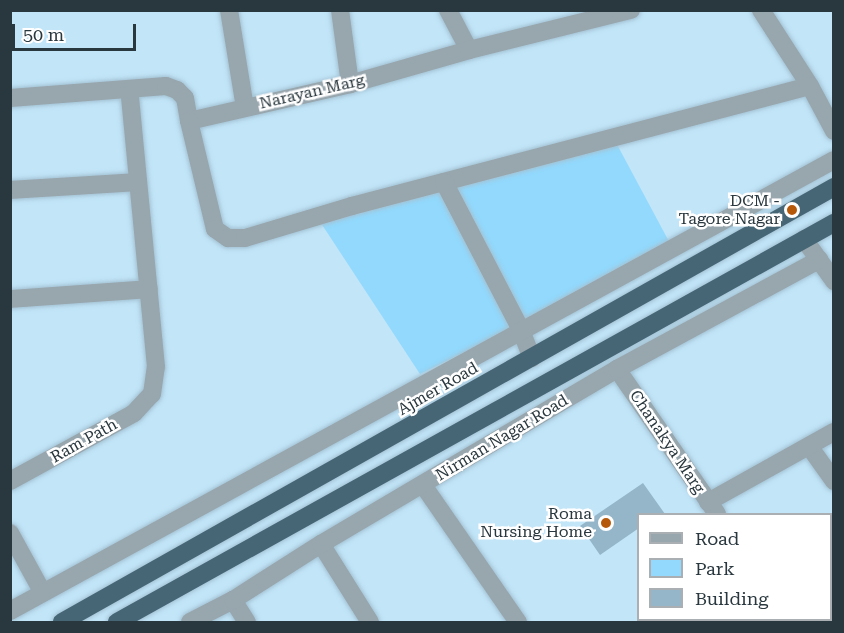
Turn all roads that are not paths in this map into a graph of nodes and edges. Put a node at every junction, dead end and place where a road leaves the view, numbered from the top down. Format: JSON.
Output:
{"nodes":[{"id":1,"x":229,"y":10,"type":"edge"},
{"id":2,"x":340,"y":10,"type":"edge"},
{"id":3,"x":448,"y":10,"type":"edge"},
{"id":4,"x":631,"y":10,"type":"edge"},
{"id":5,"x":761,"y":10,"type":"edge"},
{"id":6,"x":593,"y":15,"type":"edge"},
{"id":7,"x":468,"y":50,"type":"junction"},
{"id":8,"x":350,"y":84,"type":"junction"},
{"id":9,"x":810,"y":86,"type":"junction"},
{"id":10,"x":129,"y":88,"type":"junction"},
{"id":11,"x":10,"y":98,"type":"edge"},
{"id":12,"x":245,"y":108,"type":"junction"},
{"id":13,"x":189,"y":121,"type":"junction"},
{"id":14,"x":834,"y":131,"type":"edge"},
{"id":15,"x":834,"y":160,"type":"edge"},
{"id":16,"x":138,"y":182,"type":"junction"},
{"id":17,"x":444,"y":182,"type":"junction"},
{"id":18,"x":834,"y":187,"type":"edge"},
{"id":19,"x":10,"y":190,"type":"edge"},
{"id":20,"x":834,"y":223,"type":"edge"},
{"id":21,"x":804,"y":239,"type":"junction"},
{"id":22,"x":819,"y":260,"type":"junction"},
{"id":23,"x":834,"y":280,"type":"edge"},
{"id":24,"x":148,"y":289,"type":"junction"},
{"id":25,"x":10,"y":299,"type":"edge"},
{"id":26,"x":521,"y":330,"type":"junction"},
{"id":27,"x":531,"y":358,"type":"junction"},
{"id":28,"x":618,"y":369,"type":"junction"},
{"id":29,"x":834,"y":432,"type":"edge"},
{"id":30,"x":810,"y":446,"type":"junction"},
{"id":31,"x":10,"y":481,"type":"edge"},
{"id":32,"x":834,"y":481,"type":"edge"},
{"id":33,"x":423,"y":485,"type":"junction"},
{"id":34,"x":713,"y":508,"type":"edge"},
{"id":35,"x":10,"y":533,"type":"edge"},
{"id":36,"x":321,"y":544,"type":"junction"},
{"id":37,"x":43,"y":593,"type":"junction"},
{"id":38,"x":233,"y":600,"type":"junction"},
{"id":39,"x":10,"y":611,"type":"edge"},
{"id":40,"x":62,"y":622,"type":"edge"},
{"id":41,"x":117,"y":622,"type":"edge"},
{"id":42,"x":190,"y":622,"type":"edge"},
{"id":43,"x":247,"y":622,"type":"edge"},
{"id":44,"x":370,"y":622,"type":"edge"},
{"id":45,"x":518,"y":622,"type":"edge"}],
"edges":[{"from":1,"to":12,"type":"street"},
{"from":2,"to":8,"type":"street"},
{"from":3,"to":7,"type":"street"},
{"from":4,"to":6,"type":"street","name":"Narayan Marg"},
{"from":5,"to":9,"type":"street"},
{"from":6,"to":7,"type":"street","name":"Narayan Marg"},
{"from":7,"to":8,"type":"street","name":"Narayan Marg"},
{"from":8,"to":12,"type":"street","name":"Narayan Marg"},
{"from":9,"to":14,"type":"street"},
{"from":9,"to":17,"type":"street"},
{"from":10,"to":11,"type":"street"},
{"from":10,"to":13,"type":"street"},
{"from":10,"to":16,"type":"street"},
{"from":12,"to":13,"type":"street","name":"Narayan Marg"},
{"from":13,"to":17,"type":"street"},
{"from":15,"to":26,"type":"street"},
{"from":16,"to":19,"type":"street"},
{"from":16,"to":24,"type":"street"},
{"from":17,"to":26,"type":"street"},
{"from":18,"to":27,"type":"highway","name":"Ajmer Road"},
{"from":20,"to":21,"type":"highway"},
{"from":21,"to":22,"type":"street"},
{"from":21,"to":41,"type":"highway"},
{"from":22,"to":23,"type":"street"},
{"from":22,"to":28,"type":"street","name":"Nirman Nagar Road"},
{"from":24,"to":25,"type":"street"},
{"from":24,"to":31,"type":"street","name":"Ram Path"},
{"from":26,"to":27,"type":"street"},
{"from":26,"to":37,"type":"street"},
{"from":27,"to":40,"type":"highway","name":"Ajmer Road"},
{"from":28,"to":33,"type":"street","name":"Nirman Nagar Road"},
{"from":28,"to":34,"type":"street","name":"Chanakya Marg"},
{"from":29,"to":30,"type":"street"},
{"from":30,"to":32,"type":"street"},
{"from":30,"to":34,"type":"street"},
{"from":33,"to":36,"type":"street","name":"Nirman Nagar Road"},
{"from":33,"to":45,"type":"street"},
{"from":35,"to":37,"type":"street"},
{"from":36,"to":38,"type":"street","name":"Nirman Nagar Road"},
{"from":36,"to":44,"type":"street"},
{"from":37,"to":39,"type":"street"},
{"from":38,"to":42,"type":"street","name":"Nirman Nagar Road"},
{"from":38,"to":43,"type":"street"}]}
